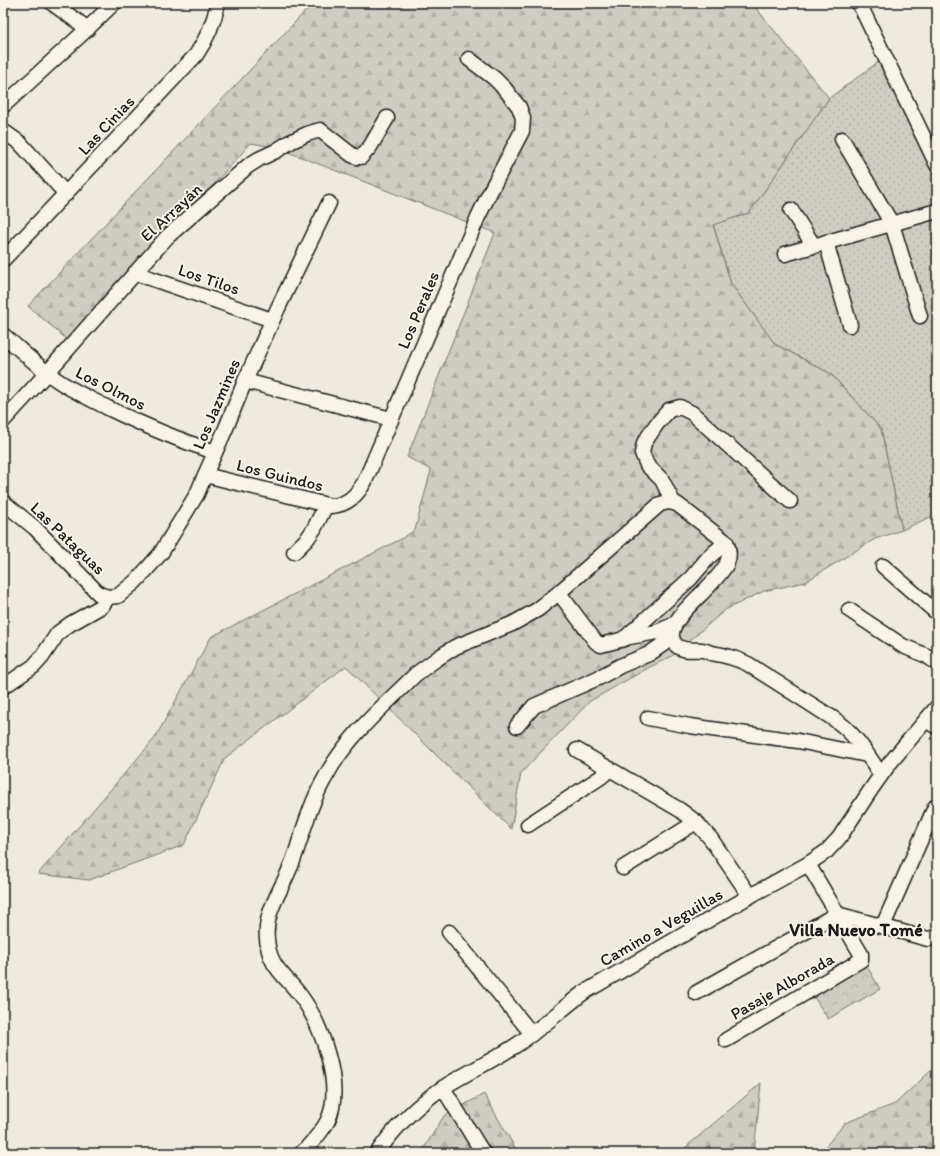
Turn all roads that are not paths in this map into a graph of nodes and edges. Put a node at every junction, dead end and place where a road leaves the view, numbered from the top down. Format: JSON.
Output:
{"nodes":[{"id":1,"x":52,"y":3,"type":"edge"},
{"id":2,"x":114,"y":3,"type":"edge"},
{"id":3,"x":218,"y":3,"type":"edge"},
{"id":4,"x":859,"y":3,"type":"edge"},
{"id":5,"x":88,"y":29,"type":"junction"},
{"id":6,"x":469,"y":59,"type":"dead end"},
{"id":7,"x":3,"y":106,"type":"edge"},
{"id":8,"x":387,"y":118,"type":"dead end"},
{"id":9,"x":3,"y":131,"type":"edge"},
{"id":10,"x":842,"y":139,"type":"dead end"},
{"id":11,"x":937,"y":165,"type":"edge"},
{"id":12,"x":66,"y":194,"type":"junction"},
{"id":13,"x":329,"y":203,"type":"dead end"},
{"id":14,"x":791,"y":210,"type":"dead end"},
{"id":15,"x":937,"y":211,"type":"edge"},
{"id":16,"x":892,"y":224,"type":"junction"},
{"id":17,"x":820,"y":244,"type":"junction"},
{"id":18,"x":785,"y":254,"type":"dead end"},
{"id":19,"x":3,"y":260,"type":"edge"},
{"id":20,"x":135,"y":273,"type":"junction"},
{"id":21,"x":920,"y":316,"type":"dead end"},
{"id":22,"x":272,"y":320,"type":"junction"},
{"id":23,"x":850,"y":325,"type":"dead end"},
{"id":24,"x":3,"y":335,"type":"edge"},
{"id":25,"x":47,"y":373,"type":"junction"},
{"id":26,"x":245,"y":381,"type":"junction"},
{"id":27,"x":392,"y":419,"type":"junction"},
{"id":28,"x":3,"y":421,"type":"edge"},
{"id":29,"x":215,"y":452,"type":"junction"},
{"id":30,"x":205,"y":475,"type":"junction"},
{"id":31,"x":790,"y":500,"type":"dead end"},
{"id":32,"x":3,"y":502,"type":"edge"},
{"id":33,"x":348,"y":502,"type":"joint"},
{"id":34,"x":673,"y":502,"type":"junction"},
{"id":35,"x":326,"y":505,"type":"junction"},
{"id":36,"x":726,"y":542,"type":"junction"},
{"id":37,"x":294,"y":552,"type":"dead end"},
{"id":38,"x":883,"y":566,"type":"dead end"},
{"id":39,"x":559,"y":593,"type":"junction"},
{"id":40,"x":108,"y":597,"type":"junction"},
{"id":41,"x":849,"y":610,"type":"dead end"},
{"id":42,"x":937,"y":613,"type":"edge"},
{"id":43,"x":675,"y":624,"type":"junction"},
{"id":44,"x":624,"y":638,"type":"junction"},
{"id":45,"x":672,"y":638,"type":"junction"},
{"id":46,"x":937,"y":664,"type":"edge"},
{"id":47,"x":3,"y":687,"type":"edge"},
{"id":48,"x":937,"y":707,"type":"edge"},
{"id":49,"x":648,"y":718,"type":"dead end"},
{"id":50,"x":931,"y":724,"type":"edge"},
{"id":51,"x":518,"y":726,"type":"dead end"},
{"id":52,"x":577,"y":750,"type":"dead end"},
{"id":53,"x":867,"y":755,"type":"junction"},
{"id":54,"x":610,"y":769,"type":"junction"},
{"id":55,"x":881,"y":775,"type":"junction"},
{"id":56,"x":935,"y":807,"type":"dead end"},
{"id":57,"x":696,"y":822,"type":"junction"},
{"id":58,"x":528,"y":825,"type":"dead end"},
{"id":59,"x":808,"y":864,"type":"junction"},
{"id":60,"x":623,"y":868,"type":"dead end"},
{"id":61,"x":750,"y":896,"type":"junction"},
{"id":62,"x":838,"y":914,"type":"junction"},
{"id":63,"x":867,"y":922,"type":"junction"},
{"id":64,"x":883,"y":926,"type":"junction"},
{"id":65,"x":449,"y":932,"type":"dead end"},
{"id":66,"x":937,"y":937,"type":"edge"},
{"id":67,"x":856,"y":944,"type":"junction"},
{"id":68,"x":696,"y":993,"type":"dead end"},
{"id":69,"x":532,"y":1034,"type":"junction"},
{"id":70,"x":726,"y":1040,"type":"dead end"},
{"id":71,"x":443,"y":1088,"type":"junction"},
{"id":72,"x":302,"y":1153,"type":"edge"},
{"id":73,"x":377,"y":1153,"type":"edge"},
{"id":74,"x":483,"y":1153,"type":"edge"}],
"edges":[{"from":1,"to":5,"type":"street"},
{"from":2,"to":5,"type":"street"},
{"from":3,"to":12,"type":"street","name":"Las Cinias"},
{"from":4,"to":11,"type":"street"},
{"from":5,"to":7,"type":"street"},
{"from":6,"to":27,"type":"street","name":"Los Perales"},
{"from":8,"to":20,"type":"street","name":"El Arrayán"},
{"from":9,"to":12,"type":"street"},
{"from":10,"to":16,"type":"street"},
{"from":12,"to":19,"type":"street","name":"Las Cinias"},
{"from":13,"to":22,"type":"street","name":"Los Jazmines"},
{"from":14,"to":17,"type":"street"},
{"from":15,"to":16,"type":"street"},
{"from":16,"to":17,"type":"street"},
{"from":16,"to":21,"type":"street"},
{"from":17,"to":18,"type":"street"},
{"from":17,"to":23,"type":"street"},
{"from":20,"to":22,"type":"street","name":"Los Tilos"},
{"from":20,"to":25,"type":"street","name":"El Arrayán"},
{"from":22,"to":26,"type":"street","name":"Los Jazmines"},
{"from":24,"to":25,"type":"street","name":"Los Olmos"},
{"from":25,"to":28,"type":"street","name":"El Arrayán"},
{"from":25,"to":29,"type":"street","name":"Los Olmos"},
{"from":26,"to":27,"type":"street"},
{"from":26,"to":29,"type":"street","name":"Los Jazmines"},
{"from":27,"to":33,"type":"street","name":"Los Perales"},
{"from":29,"to":30,"type":"street","name":"Los Jazmines"},
{"from":30,"to":35,"type":"street","name":"Los Guindos"},
{"from":30,"to":40,"type":"street","name":"Los Jazmines"},
{"from":31,"to":34,"type":"street"},
{"from":32,"to":40,"type":"street","name":"Las Pataguas"},
{"from":33,"to":35,"type":"street","name":"Los Guindos"},
{"from":34,"to":36,"type":"street"},
{"from":34,"to":39,"type":"street"},
{"from":35,"to":37,"type":"street"},
{"from":36,"to":43,"type":"street"},
{"from":36,"to":44,"type":"street"},
{"from":38,"to":42,"type":"street"},
{"from":39,"to":44,"type":"street"},
{"from":39,"to":72,"type":"street"},
{"from":40,"to":47,"type":"street"},
{"from":41,"to":46,"type":"street"},
{"from":43,"to":44,"type":"street"},
{"from":43,"to":45,"type":"street"},
{"from":45,"to":51,"type":"street"},
{"from":45,"to":53,"type":"street"},
{"from":48,"to":50,"type":"street","name":"Camino a Veguillas"},
{"from":49,"to":53,"type":"street"},
{"from":50,"to":55,"type":"street","name":"Camino a Veguillas"},
{"from":52,"to":54,"type":"street"},
{"from":53,"to":55,"type":"street"},
{"from":54,"to":57,"type":"street"},
{"from":54,"to":58,"type":"street"},
{"from":55,"to":59,"type":"street","name":"Camino a Veguillas"},
{"from":56,"to":64,"type":"street"},
{"from":57,"to":60,"type":"street"},
{"from":57,"to":61,"type":"street"},
{"from":59,"to":61,"type":"street","name":"Camino a Veguillas"},
{"from":59,"to":62,"type":"street"},
{"from":61,"to":69,"type":"street","name":"Camino a Veguillas"},
{"from":62,"to":63,"type":"street"},
{"from":62,"to":67,"type":"street"},
{"from":62,"to":68,"type":"street"},
{"from":63,"to":64,"type":"street"},
{"from":63,"to":67,"type":"street"},
{"from":64,"to":66,"type":"street"},
{"from":65,"to":69,"type":"street"},
{"from":67,"to":70,"type":"street","name":"Pasaje Alborada"},
{"from":69,"to":71,"type":"street","name":"Camino a Veguillas"},
{"from":71,"to":73,"type":"street","name":"Camino a Veguillas"},
{"from":71,"to":74,"type":"street"}]}
